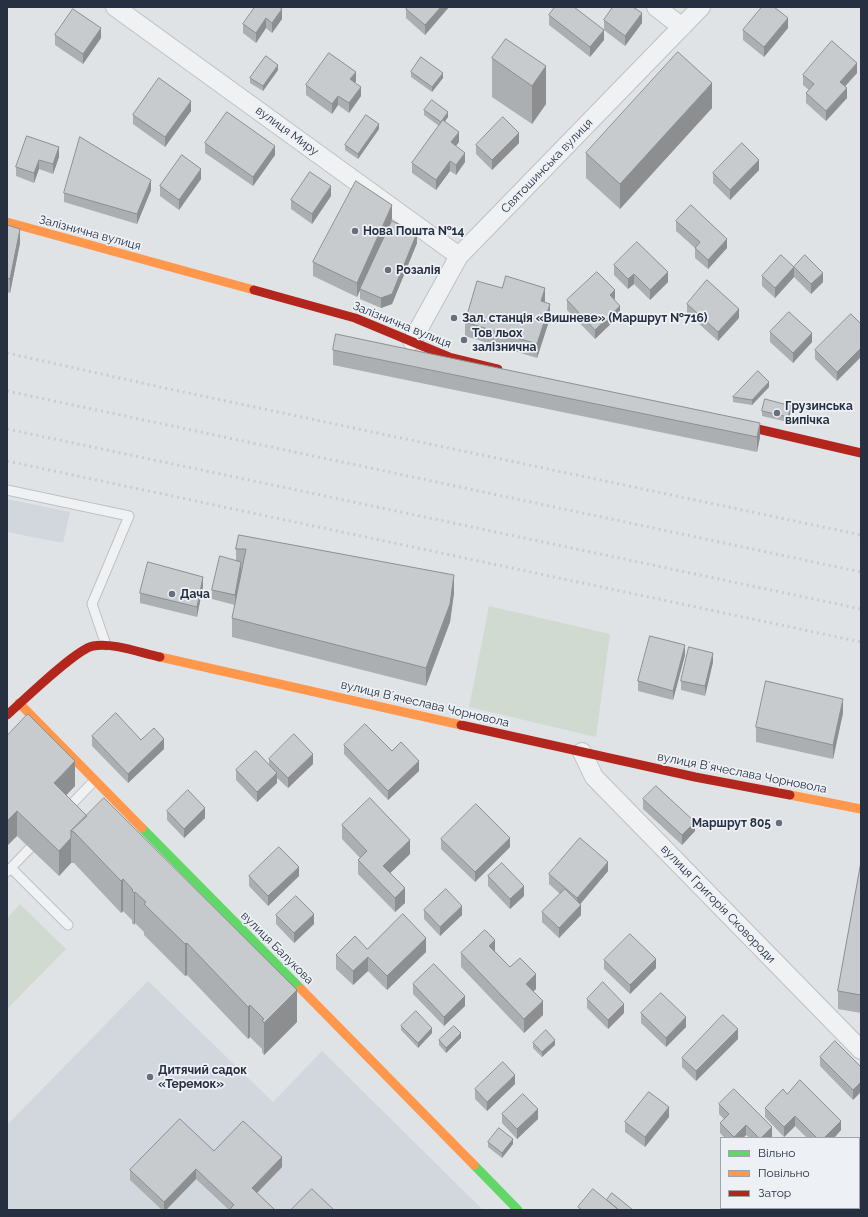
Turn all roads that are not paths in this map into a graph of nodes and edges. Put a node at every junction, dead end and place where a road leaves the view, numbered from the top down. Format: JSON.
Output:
{"nodes":[{"id":1,"x":115,"y":7,"type":"edge"},
{"id":2,"x":656,"y":7,"type":"edge"},
{"id":3,"x":701,"y":7,"type":"edge"},
{"id":4,"x":682,"y":27,"type":"junction"},
{"id":5,"x":7,"y":222,"type":"edge"},
{"id":6,"x":459,"y":256,"type":"junction"},
{"id":7,"x":412,"y":341,"type":"junction"},
{"id":8,"x":510,"y":372,"type":"edge"},
{"id":9,"x":725,"y":422,"type":"edge"},
{"id":10,"x":861,"y":453,"type":"edge"},
{"id":11,"x":7,"y":490,"type":"edge"},
{"id":12,"x":106,"y":645,"type":"junction"},
{"id":13,"x":19,"y":703,"type":"junction"},
{"id":14,"x":7,"y":714,"type":"edge"},
{"id":15,"x":582,"y":752,"type":"junction"},
{"id":16,"x":94,"y":781,"type":"junction"},
{"id":17,"x":861,"y":809,"type":"edge"},
{"id":18,"x":61,"y":815,"type":"edge"},
{"id":19,"x":30,"y":848,"type":"edge"},
{"id":20,"x":9,"y":870,"type":"edge"},
{"id":21,"x":68,"y":925,"type":"dead end"},
{"id":22,"x":861,"y":1050,"type":"edge"},
{"id":23,"x":518,"y":1210,"type":"edge"}],
"edges":[{"from":1,"to":6,"type":"street","name":"вулиця Миру"},
{"from":2,"to":4,"type":"street"},
{"from":3,"to":4,"type":"street","name":"Святошинська вулиця"},
{"from":4,"to":6,"type":"street","name":"Святошинська вулиця"},
{"from":5,"to":7,"type":"street","name":"Залізнична вулиця"},
{"from":6,"to":7,"type":"street","name":"Святошинська вулиця"},
{"from":7,"to":8,"type":"street","name":"Залізнична вулиця"},
{"from":9,"to":10,"type":"street"},
{"from":11,"to":12,"type":"lane"},
{"from":12,"to":13,"type":"street","name":"вулиця Вʼячеслава Чорновола"},
{"from":12,"to":15,"type":"street","name":"вулиця Вʼячеслава Чорновола"},
{"from":13,"to":14,"type":"street","name":"вулиця Вʼячеслава Чорновола"},
{"from":13,"to":16,"type":"street","name":"вулиця Балукова"},
{"from":15,"to":17,"type":"street","name":"вулиця Вʼячеслава Чорновола"},
{"from":15,"to":22,"type":"street","name":"вулиця Григорія Сковороди"},
{"from":16,"to":18,"type":"lane"},
{"from":16,"to":23,"type":"street","name":"вулиця Балукова"},
{"from":19,"to":20,"type":"lane"},
{"from":20,"to":21,"type":"lane"}]}
